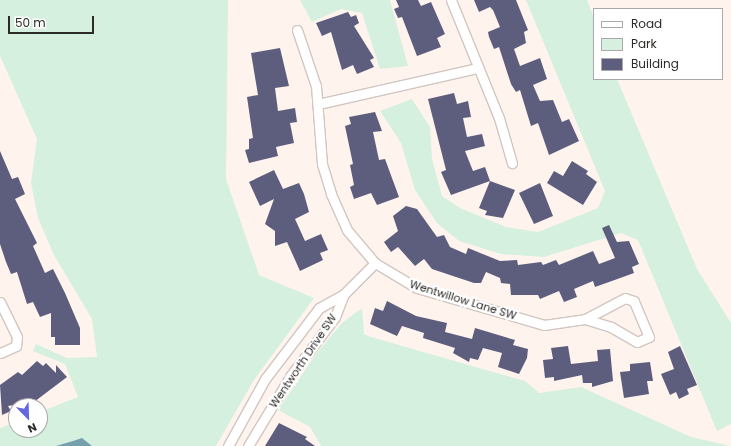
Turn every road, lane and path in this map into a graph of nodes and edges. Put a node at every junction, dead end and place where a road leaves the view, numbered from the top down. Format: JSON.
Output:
{"nodes":[{"id":1,"x":451,"y":0,"type":"edge"},
{"id":2,"x":297,"y":30,"type":"dead end"},
{"id":3,"x":478,"y":68,"type":"junction"},
{"id":4,"x":318,"y":104,"type":"junction"},
{"id":5,"x":512,"y":163,"type":"dead end"},
{"id":6,"x":375,"y":264,"type":"junction"},
{"id":7,"x":344,"y":294,"type":"junction"},
{"id":8,"x":0,"y":302,"type":"edge"},
{"id":9,"x":585,"y":319,"type":"junction"},
{"id":10,"x":0,"y":352,"type":"edge"},
{"id":11,"x":228,"y":446,"type":"edge"},
{"id":12,"x":248,"y":446,"type":"edge"}],
"edges":[{"from":1,"to":3,"type":"street"},
{"from":2,"to":4,"type":"street","name":"Wentwillow Lane SW"},
{"from":3,"to":4,"type":"street"},
{"from":3,"to":5,"type":"street"},
{"from":4,"to":6,"type":"street","name":"Wentwillow Lane SW"},
{"from":6,"to":7,"type":"street","name":"Wentworth Drive SW"},
{"from":6,"to":9,"type":"street","name":"Wentwillow Lane SW"},
{"from":7,"to":11,"type":"street","name":"Wentworth Drive SW"},
{"from":7,"to":12,"type":"street","name":"Wentworth Drive SW"},
{"from":8,"to":10,"type":"street"},
{"from":9,"to":9,"type":"street","name":"Wentwillow Lane SW"}]}
